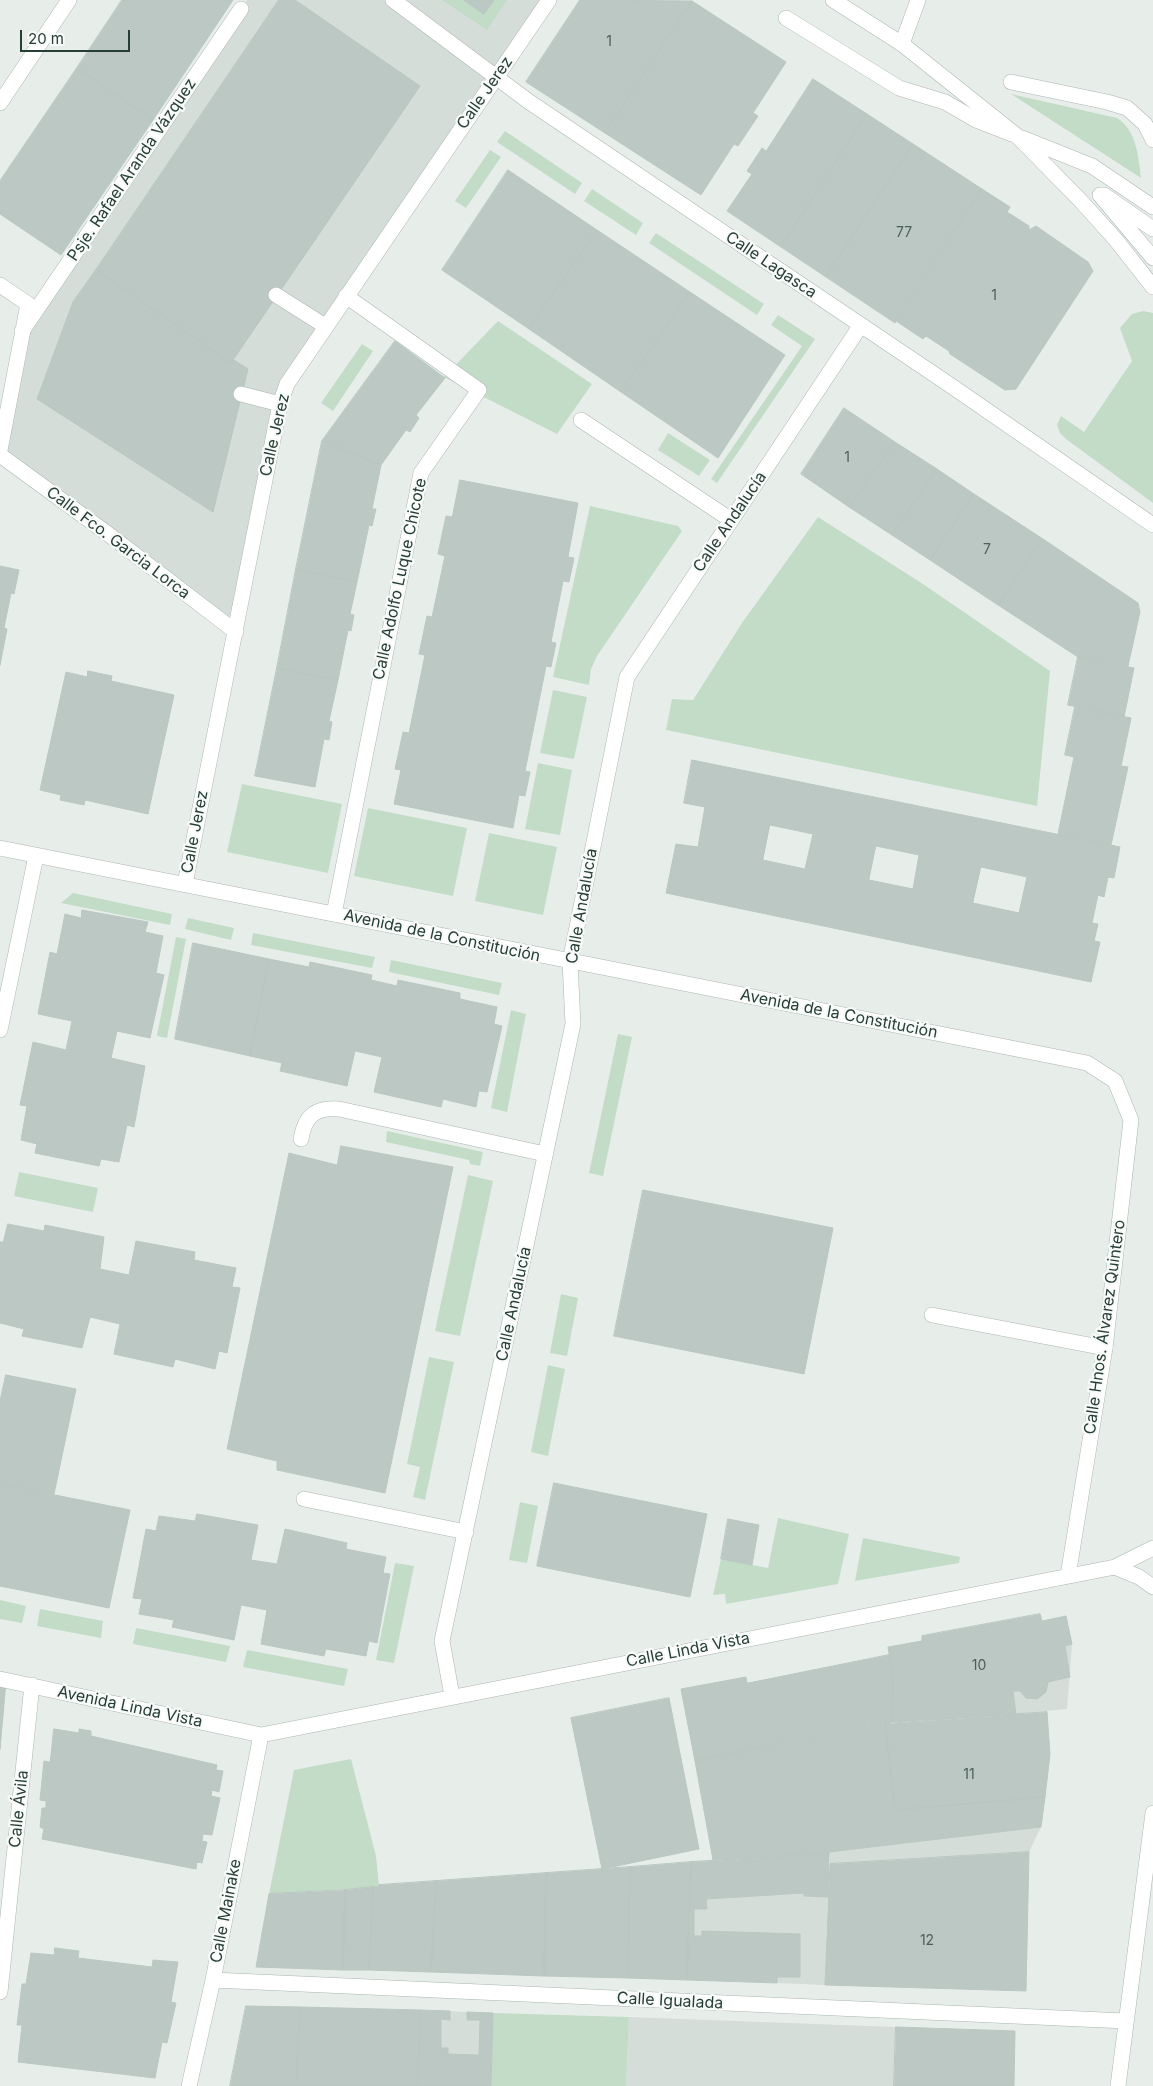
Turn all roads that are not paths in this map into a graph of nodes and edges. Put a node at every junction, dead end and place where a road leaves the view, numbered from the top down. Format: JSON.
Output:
{"nodes":[{"id":1,"x":69,"y":0,"type":"edge"},
{"id":2,"x":393,"y":0,"type":"edge"},
{"id":3,"x":549,"y":0,"type":"edge"},
{"id":4,"x":833,"y":0,"type":"edge"},
{"id":5,"x":918,"y":0,"type":"edge"},
{"id":6,"x":241,"y":8,"type":"dead end"},
{"id":7,"x":786,"y":18,"type":"dead end"},
{"id":8,"x":902,"y":44,"type":"junction"},
{"id":9,"x":497,"y":77,"type":"junction"},
{"id":10,"x":1011,"y":82,"type":"dead end"},
{"id":11,"x":0,"y":103,"type":"edge"},
{"id":12,"x":1016,"y":135,"type":"junction"},
{"id":13,"x":1153,"y":140,"type":"edge"},
{"id":14,"x":1153,"y":207,"type":"edge"},
{"id":15,"x":1153,"y":228,"type":"edge"},
{"id":16,"x":1153,"y":258,"type":"edge"},
{"id":17,"x":0,"y":284,"type":"edge"},
{"id":18,"x":1153,"y":286,"type":"edge"},
{"id":19,"x":276,"y":295,"type":"dead end"},
{"id":20,"x":346,"y":296,"type":"junction"},
{"id":21,"x":861,"y":325,"type":"junction"},
{"id":22,"x":325,"y":326,"type":"junction"},
{"id":23,"x":22,"y":331,"type":"junction"},
{"id":24,"x":241,"y":394,"type":"dead end"},
{"id":25,"x":280,"y":404,"type":"junction"},
{"id":26,"x":581,"y":420,"type":"dead end"},
{"id":27,"x":0,"y":450,"type":"edge"},
{"id":28,"x":0,"y":455,"type":"edge"},
{"id":29,"x":731,"y":520,"type":"junction"},
{"id":30,"x":1153,"y":525,"type":"edge"},
{"id":31,"x":236,"y":632,"type":"junction"},
{"id":32,"x":0,"y":848,"type":"edge"},
{"id":33,"x":36,"y":856,"type":"junction"},
{"id":34,"x":185,"y":884,"type":"junction"},
{"id":35,"x":334,"y":914,"type":"junction"},
{"id":36,"x":570,"y":962,"type":"junction"},
{"id":37,"x":0,"y":1030,"type":"edge"},
{"id":38,"x":1115,"y":1080,"type":"joint"},
{"id":39,"x":300,"y":1138,"type":"dead end"},
{"id":40,"x":545,"y":1154,"type":"junction"},
{"id":41,"x":932,"y":1315,"type":"dead end"},
{"id":42,"x":1105,"y":1348,"type":"junction"},
{"id":43,"x":304,"y":1499,"type":"dead end"},
{"id":44,"x":466,"y":1532,"type":"junction"},
{"id":45,"x":1153,"y":1548,"type":"edge"},
{"id":46,"x":1115,"y":1567,"type":"junction"},
{"id":47,"x":1068,"y":1576,"type":"junction"},
{"id":48,"x":1153,"y":1587,"type":"edge"},
{"id":49,"x":0,"y":1680,"type":"edge"},
{"id":50,"x":32,"y":1685,"type":"junction"},
{"id":51,"x":452,"y":1696,"type":"junction"},
{"id":52,"x":261,"y":1735,"type":"junction"},
{"id":53,"x":1153,"y":1813,"type":"edge"},
{"id":54,"x":213,"y":1980,"type":"junction"},
{"id":55,"x":0,"y":1992,"type":"edge"},
{"id":56,"x":1126,"y":2021,"type":"junction"},
{"id":57,"x":189,"y":2086,"type":"edge"},
{"id":58,"x":1118,"y":2086,"type":"edge"}],
"edges":[{"from":1,"to":11,"type":"street"},
{"from":2,"to":9,"type":"street","name":"Calle Lagasca"},
{"from":3,"to":9,"type":"street","name":"Calle Jerez"},
{"from":4,"to":8,"type":"street"},
{"from":5,"to":8,"type":"street"},
{"from":6,"to":23,"type":"street","name":"Psje. Rafael Aranda Vázquez"},
{"from":7,"to":12,"type":"street"},
{"from":8,"to":12,"type":"street"},
{"from":9,"to":20,"type":"street","name":"Calle Jerez"},
{"from":9,"to":21,"type":"street","name":"Calle Lagasca"},
{"from":10,"to":13,"type":"street"},
{"from":12,"to":14,"type":"street"},
{"from":12,"to":18,"type":"street"},
{"from":15,"to":16,"type":"street"},
{"from":17,"to":23,"type":"street"},
{"from":19,"to":22,"type":"street"},
{"from":20,"to":22,"type":"street","name":"Calle Jerez"},
{"from":20,"to":35,"type":"street","name":"Calle Adolfo Luque Chicote"},
{"from":21,"to":29,"type":"street","name":"Calle Andalucía"},
{"from":21,"to":30,"type":"street","name":"Calle Lagasca"},
{"from":22,"to":25,"type":"street","name":"Calle Jerez"},
{"from":23,"to":27,"type":"street"},
{"from":24,"to":25,"type":"street"},
{"from":25,"to":31,"type":"street","name":"Calle Jerez"},
{"from":26,"to":29,"type":"street"},
{"from":28,"to":31,"type":"street","name":"Calle Fco. Garcia Lorca"},
{"from":29,"to":36,"type":"street","name":"Calle Andalucía"},
{"from":31,"to":34,"type":"street","name":"Calle Jerez"},
{"from":32,"to":33,"type":"street","name":"Avenida de la Constitución"},
{"from":33,"to":34,"type":"street","name":"Avenida de la Constitución"},
{"from":33,"to":37,"type":"street"},
{"from":34,"to":35,"type":"street","name":"Avenida de la Constitución"},
{"from":35,"to":36,"type":"street","name":"Avenida de la Constitución"},
{"from":36,"to":38,"type":"street","name":"Avenida de la Constitución"},
{"from":36,"to":40,"type":"street","name":"Calle Andalucía"},
{"from":38,"to":42,"type":"street","name":"Calle Hnos. Álvarez Quintero"},
{"from":39,"to":40,"type":"street"},
{"from":40,"to":44,"type":"street","name":"Calle Andalucía"},
{"from":41,"to":42,"type":"street"},
{"from":42,"to":47,"type":"street","name":"Calle Hnos. Álvarez Quintero"},
{"from":43,"to":44,"type":"street"},
{"from":44,"to":51,"type":"street","name":"Calle Andalucía"},
{"from":45,"to":46,"type":"street","name":"Calle Linda Vista"},
{"from":46,"to":47,"type":"street","name":"Calle Linda Vista"},
{"from":46,"to":48,"type":"street"},
{"from":47,"to":51,"type":"street","name":"Calle Linda Vista"},
{"from":49,"to":50,"type":"street","name":"Avenida Linda Vista"},
{"from":50,"to":52,"type":"street","name":"Avenida Linda Vista"},
{"from":50,"to":55,"type":"street","name":"Calle Ávila"},
{"from":51,"to":52,"type":"street","name":"Calle Linda Vista"},
{"from":52,"to":54,"type":"street","name":"Calle Mainake"},
{"from":53,"to":56,"type":"street"},
{"from":54,"to":56,"type":"street","name":"Calle Igualada"},
{"from":54,"to":57,"type":"street","name":"Calle Mainake"},
{"from":56,"to":58,"type":"street"}]}
